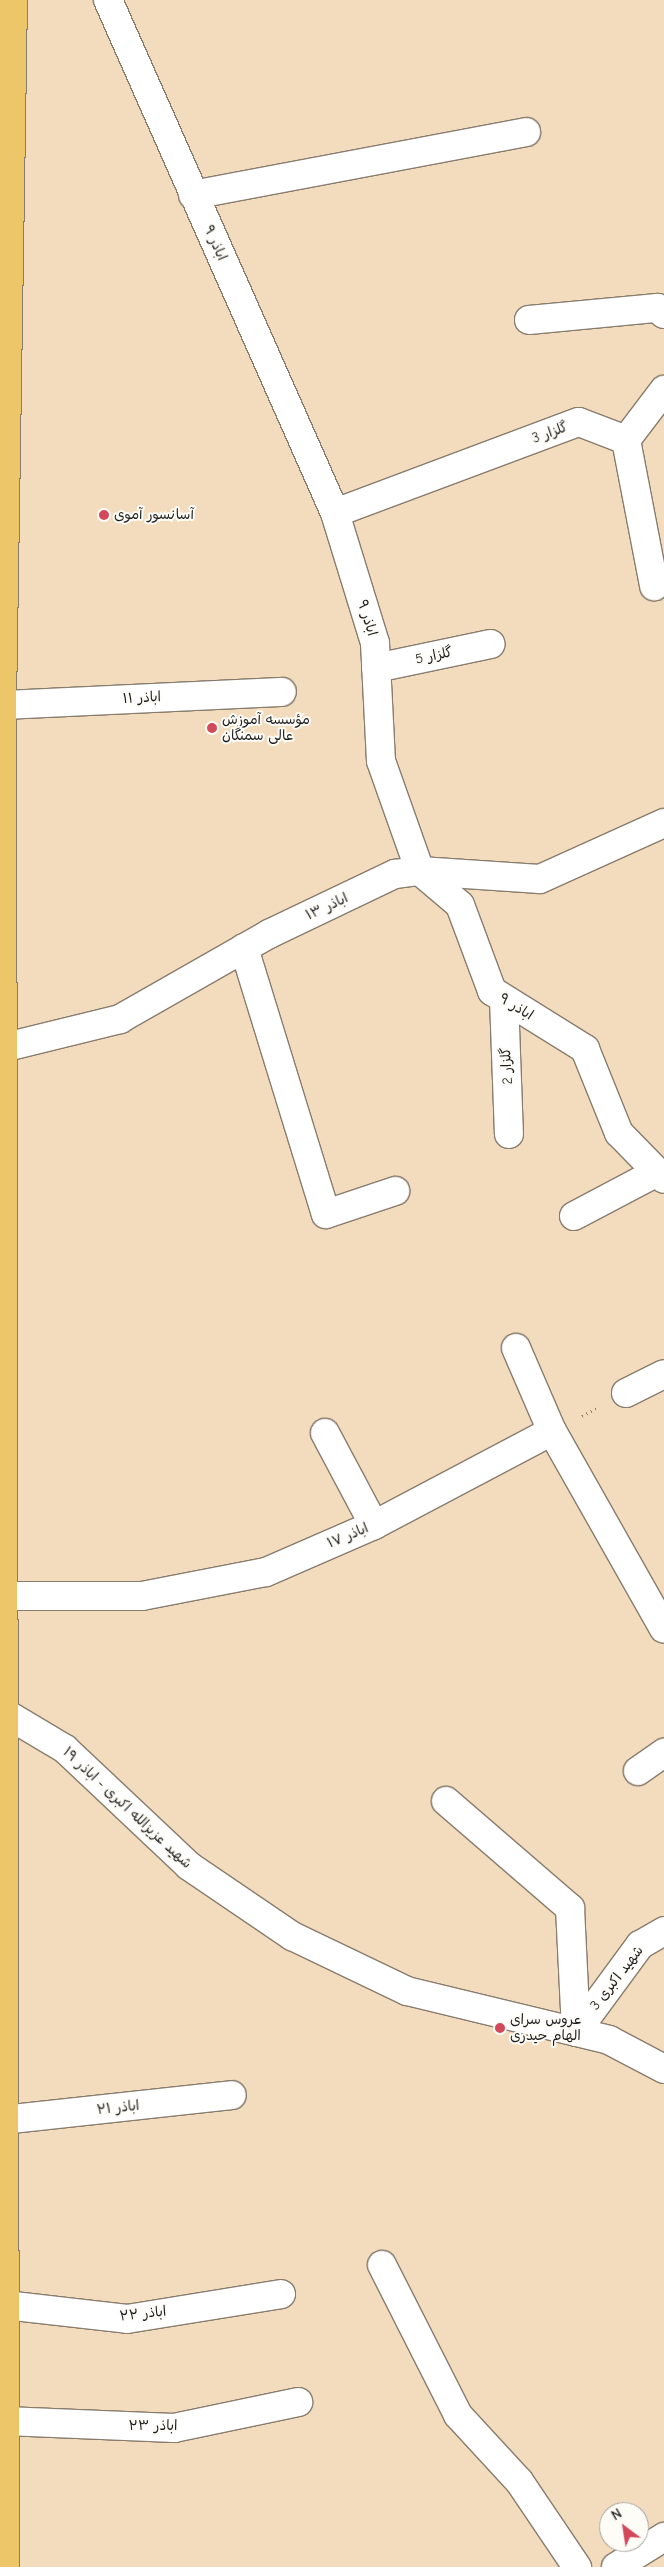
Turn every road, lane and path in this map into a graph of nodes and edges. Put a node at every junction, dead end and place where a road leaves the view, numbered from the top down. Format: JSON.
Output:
{"nodes":[{"id":1,"x":13,"y":0,"type":"edge"},
{"id":2,"x":108,"y":0,"type":"edge"},
{"id":3,"x":526,"y":132,"type":"dead end"},
{"id":4,"x":193,"y":195,"type":"junction"},
{"id":5,"x":664,"y":314,"type":"edge"},
{"id":6,"x":529,"y":320,"type":"dead end"},
{"id":7,"x":664,"y":390,"type":"edge"},
{"id":8,"x":626,"y":440,"type":"junction"},
{"id":9,"x":335,"y":513,"type":"junction"},
{"id":10,"x":654,"y":586,"type":"dead end"},
{"id":11,"x":491,"y":644,"type":"dead end"},
{"id":12,"x":376,"y":668,"type":"junction"},
{"id":13,"x":282,"y":692,"type":"dead end"},
{"id":14,"x":2,"y":705,"type":"junction"},
{"id":15,"x":664,"y":823,"type":"edge"},
{"id":16,"x":420,"y":871,"type":"junction"},
{"id":17,"x":244,"y":948,"type":"junction"},
{"id":18,"x":504,"y":999,"type":"junction"},
{"id":19,"x":2,"y":1048,"type":"junction"},
{"id":20,"x":510,"y":1134,"type":"dead end"},
{"id":21,"x":660,"y":1175,"type":"edge"},
{"id":22,"x":395,"y":1192,"type":"dead end"},
{"id":23,"x":574,"y":1216,"type":"dead end"},
{"id":24,"x":516,"y":1348,"type":"dead end"},
{"id":25,"x":664,"y":1374,"type":"edge"},
{"id":26,"x":626,"y":1393,"type":"joint"},
{"id":27,"x":552,"y":1431,"type":"junction"},
{"id":28,"x":325,"y":1433,"type":"dead end"},
{"id":29,"x":374,"y":1525,"type":"junction"},
{"id":30,"x":2,"y":1596,"type":"junction"},
{"id":31,"x":664,"y":1629,"type":"edge"},
{"id":32,"x":3,"y":1712,"type":"junction"},
{"id":33,"x":664,"y":1753,"type":"edge"},
{"id":34,"x":638,"y":1771,"type":"dead end"},
{"id":35,"x":446,"y":1801,"type":"dead end"},
{"id":36,"x":664,"y":1931,"type":"edge"},
{"id":37,"x":1,"y":1933,"type":"edge"},
{"id":38,"x":576,"y":2032,"type":"junction"},
{"id":39,"x":664,"y":2070,"type":"edge"},
{"id":40,"x":232,"y":2095,"type":"dead end"},
{"id":41,"x":2,"y":2118,"type":"edge"},
{"id":42,"x":382,"y":2265,"type":"dead end"},
{"id":43,"x":280,"y":2294,"type":"dead end"},
{"id":44,"x":5,"y":2305,"type":"junction"},
{"id":45,"x":298,"y":2402,"type":"dead end"},
{"id":46,"x":5,"y":2421,"type":"junction"},
{"id":47,"x":664,"y":2537,"type":"edge"},
{"id":48,"x":5,"y":2567,"type":"edge"},
{"id":49,"x":577,"y":2567,"type":"edge"},
{"id":50,"x":616,"y":2567,"type":"edge"}],
"edges":[{"from":1,"to":14,"type":"main road"},
{"from":2,"to":4,"type":"street","name":"اباذر ۹"},
{"from":3,"to":4,"type":"street"},
{"from":4,"to":9,"type":"street","name":"اباذر ۹"},
{"from":5,"to":6,"type":"street"},
{"from":7,"to":8,"type":"street"},
{"from":8,"to":9,"type":"street","name":"گلزار 3"},
{"from":8,"to":10,"type":"street"},
{"from":9,"to":12,"type":"street","name":"اباذر ۹"},
{"from":11,"to":12,"type":"street","name":"گلزار 5"},
{"from":12,"to":16,"type":"street","name":"اباذر ۹"},
{"from":13,"to":14,"type":"street","name":"اباذر ۱۱"},
{"from":14,"to":19,"type":"main road"},
{"from":15,"to":16,"type":"street","name":"اباذر ۱۳"},
{"from":16,"to":17,"type":"street","name":"اباذر ۱۳"},
{"from":16,"to":18,"type":"street","name":"اباذر ۹"},
{"from":17,"to":19,"type":"street","name":"اباذر ۱۳"},
{"from":17,"to":22,"type":"street"},
{"from":18,"to":20,"type":"street","name":"گلزار 2"},
{"from":18,"to":21,"type":"street","name":"اباذر ۹"},
{"from":19,"to":30,"type":"main road"},
{"from":21,"to":23,"type":"street"},
{"from":24,"to":27,"type":"street"},
{"from":25,"to":26,"type":"street"},
{"from":26,"to":27,"type":"path"},
{"from":27,"to":29,"type":"street","name":"اباذر ۱۷"},
{"from":27,"to":31,"type":"street"},
{"from":28,"to":29,"type":"street"},
{"from":29,"to":30,"type":"street","name":"اباذر ۱۷"},
{"from":30,"to":32,"type":"main road"},
{"from":32,"to":37,"type":"main road"},
{"from":32,"to":38,"type":"street","name":"شهید عزیزالله اکبری - اباذر ۱۹"},
{"from":33,"to":34,"type":"street"},
{"from":35,"to":38,"type":"street"},
{"from":36,"to":38,"type":"street","name":"شهید اکبری 3"},
{"from":37,"to":41,"type":"main road"},
{"from":38,"to":39,"type":"street","name":"شهید عزیزالله اکبری - اباذر ۱۹"},
{"from":40,"to":41,"type":"street","name":"اباذر ۲۱"},
{"from":41,"to":44,"type":"main road"},
{"from":42,"to":49,"type":"street"},
{"from":43,"to":44,"type":"street","name":"اباذر ۲۲"},
{"from":44,"to":46,"type":"main road"},
{"from":45,"to":46,"type":"street","name":"اباذر ۲۳"},
{"from":46,"to":48,"type":"main road"},
{"from":47,"to":50,"type":"street"}]}
